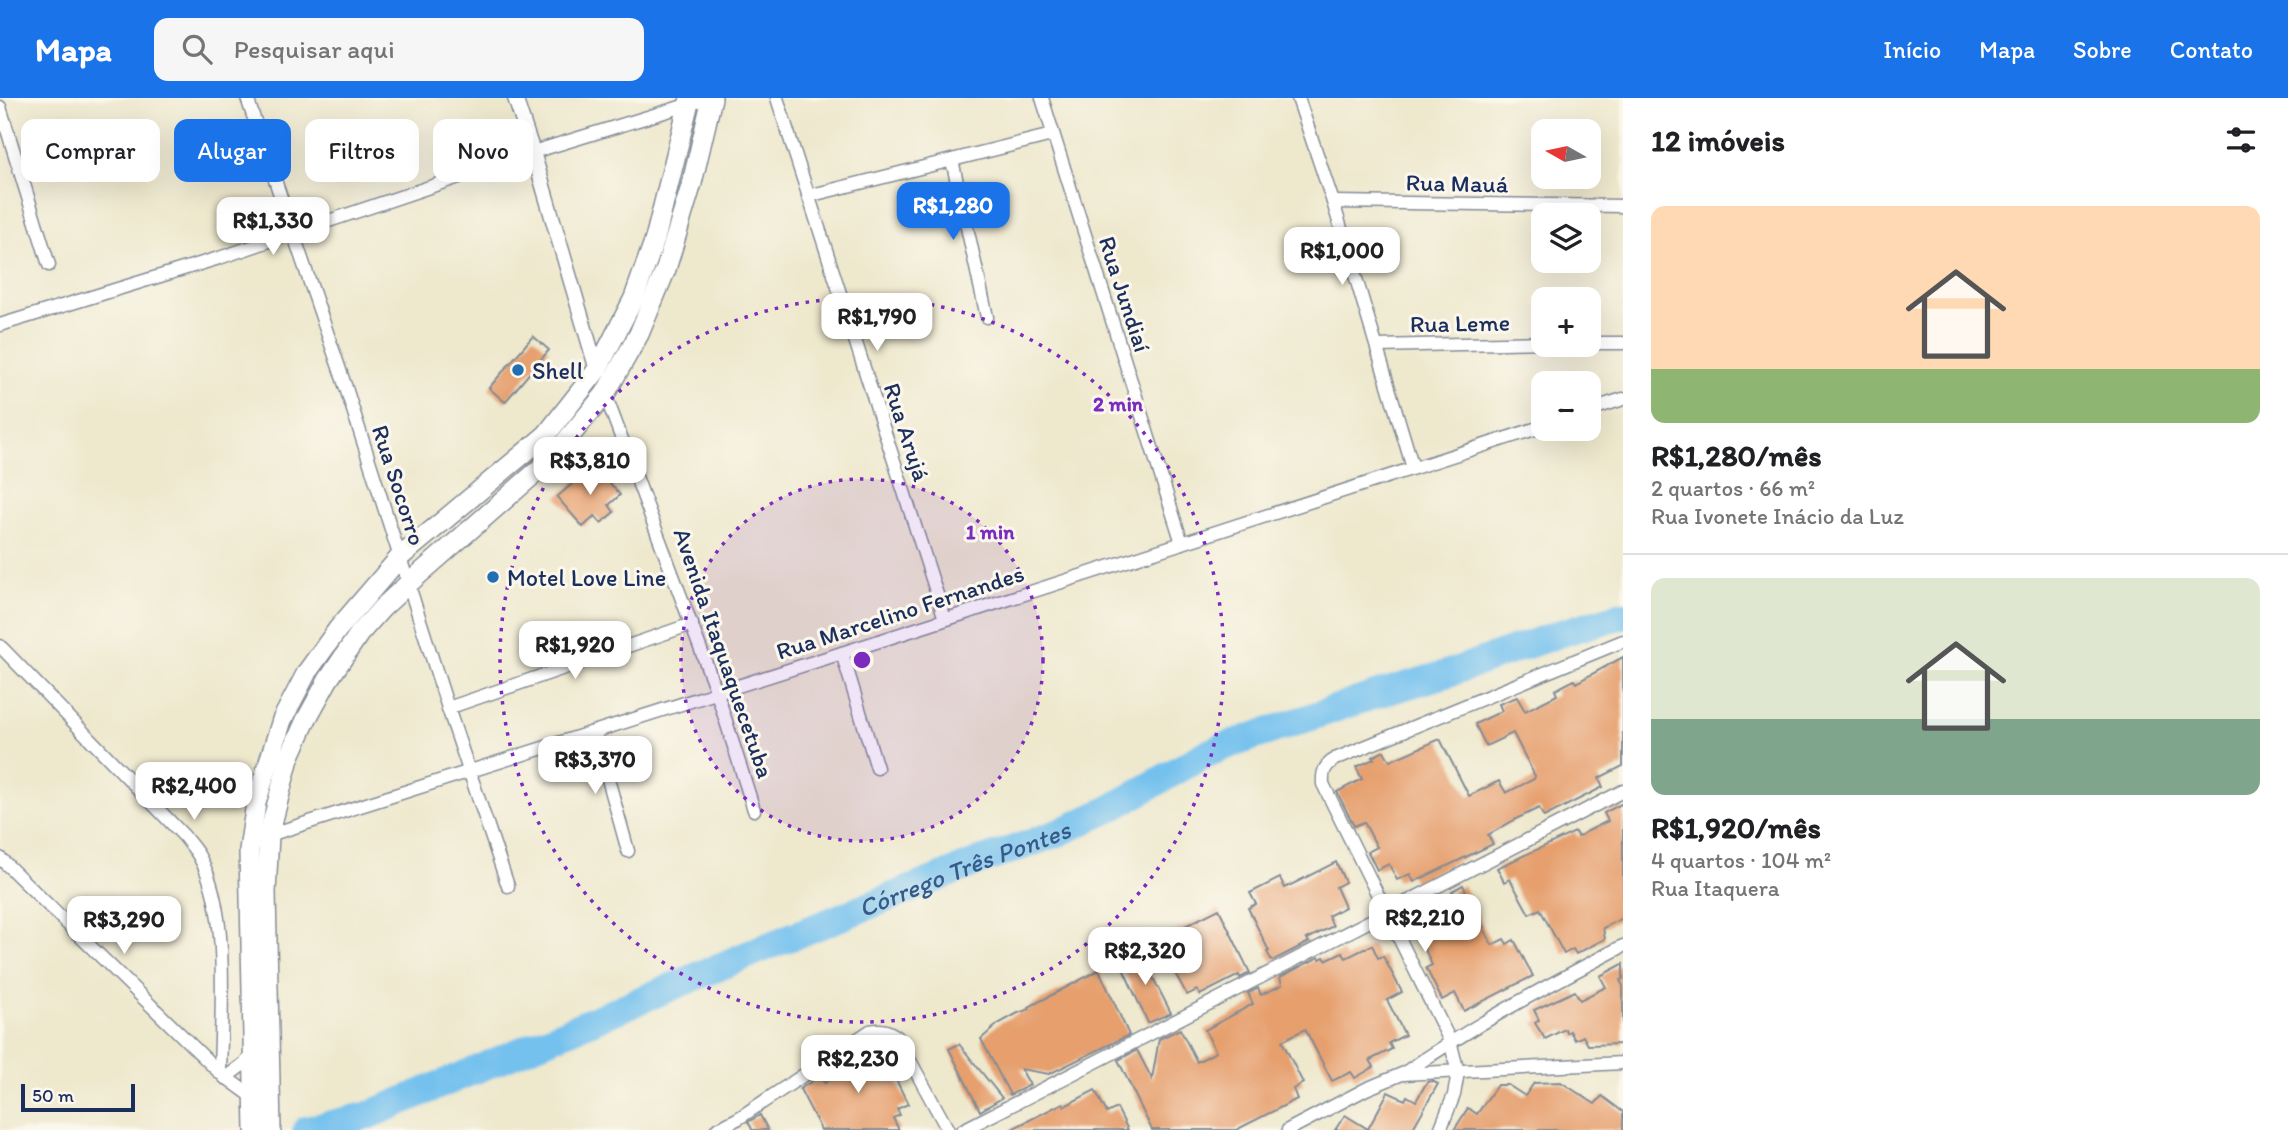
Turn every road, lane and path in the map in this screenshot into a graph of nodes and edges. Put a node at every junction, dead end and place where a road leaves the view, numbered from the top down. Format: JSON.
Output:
{"nodes":[{"id":1,"x":247,"y":98,"type":"edge"},
{"id":2,"x":515,"y":98,"type":"edge"},
{"id":3,"x":711,"y":98,"type":"edge"},
{"id":4,"x":777,"y":98,"type":"edge"},
{"id":5,"x":1042,"y":98,"type":"edge"},
{"id":6,"x":1298,"y":98,"type":"edge"},
{"id":7,"x":689,"y":101,"type":"edge"},
{"id":8,"x":0,"y":107,"type":"edge"},
{"id":9,"x":522,"y":119,"type":"edge"},
{"id":10,"x":1052,"y":135,"type":"junction"},
{"id":11,"x":533,"y":152,"type":"joint"},
{"id":12,"x":952,"y":160,"type":"junction"},
{"id":13,"x":445,"y":182,"type":"edge"},
{"id":14,"x":808,"y":195,"type":"junction"},
{"id":15,"x":1333,"y":202,"type":"junction"},
{"id":16,"x":1623,"y":206,"type":"edge"},
{"id":17,"x":292,"y":234,"type":"junction"},
{"id":18,"x":49,"y":265,"type":"dead end"},
{"id":19,"x":987,"y":317,"type":"dead end"},
{"id":20,"x":0,"y":325,"type":"edge"},
{"id":21,"x":1531,"y":342,"type":"edge"},
{"id":22,"x":1601,"y":343,"type":"edge"},
{"id":23,"x":1623,"y":343,"type":"edge"},
{"id":24,"x":1378,"y":346,"type":"junction"},
{"id":25,"x":597,"y":370,"type":"junction"},
{"id":26,"x":605,"y":394,"type":"junction"},
{"id":27,"x":1623,"y":398,"type":"edge"},
{"id":28,"x":1601,"y":406,"type":"edge"},
{"id":29,"x":1531,"y":430,"type":"edge"},
{"id":30,"x":1413,"y":468,"type":"junction"},
{"id":31,"x":1182,"y":543,"type":"junction"},
{"id":32,"x":400,"y":557,"type":"junction"},
{"id":33,"x":408,"y":584,"type":"junction"},
{"id":34,"x":945,"y":619,"type":"junction"},
{"id":35,"x":692,"y":624,"type":"junction"},
{"id":36,"x":1623,"y":641,"type":"edge"},
{"id":37,"x":0,"y":646,"type":"edge"},
{"id":38,"x":842,"y":653,"type":"junction"},
{"id":39,"x":717,"y":693,"type":"junction"},
{"id":40,"x":448,"y":708,"type":"junction"},
{"id":41,"x":595,"y":732,"type":"junction"},
{"id":42,"x":877,"y":768,"type":"dead end"},
{"id":43,"x":470,"y":772,"type":"junction"},
{"id":44,"x":1623,"y":790,"type":"edge"},
{"id":45,"x":754,"y":810,"type":"dead end"},
{"id":46,"x":269,"y":835,"type":"junction"},
{"id":47,"x":628,"y":851,"type":"dead end"},
{"id":48,"x":2,"y":862,"type":"edge"},
{"id":49,"x":508,"y":886,"type":"dead end"},
{"id":50,"x":1387,"y":914,"type":"junction"},
{"id":51,"x":1623,"y":946,"type":"edge"},
{"id":52,"x":1450,"y":1041,"type":"junction"},
{"id":53,"x":253,"y":1052,"type":"junction"},
{"id":54,"x":1623,"y":1063,"type":"edge"},
{"id":55,"x":1458,"y":1072,"type":"junction"},
{"id":56,"x":1402,"y":1074,"type":"junction"},
{"id":57,"x":222,"y":1076,"type":"junction"},
{"id":58,"x":261,"y":1117,"type":"edge"},
{"id":59,"x":716,"y":1130,"type":"edge"},
{"id":60,"x":948,"y":1130,"type":"edge"},
{"id":61,"x":963,"y":1130,"type":"edge"},
{"id":62,"x":1288,"y":1130,"type":"edge"},
{"id":63,"x":1440,"y":1130,"type":"edge"}],
"edges":[{"from":1,"to":17,"type":"street","name":"Rua Socorro"},
{"from":2,"to":9,"type":"street"},
{"from":3,"to":7,"type":"street"},
{"from":3,"to":26,"type":"main road"},
{"from":4,"to":14,"type":"street","name":"Rua Arujá"},
{"from":5,"to":10,"type":"street","name":"Rua Jundiaí"},
{"from":6,"to":15,"type":"street"},
{"from":7,"to":11,"type":"street"},
{"from":7,"to":25,"type":"main road"},
{"from":8,"to":18,"type":"street"},
{"from":10,"to":12,"type":"street"},
{"from":10,"to":31,"type":"street","name":"Rua Jundiaí"},
{"from":11,"to":25,"type":"street"},
{"from":12,"to":14,"type":"street"},
{"from":12,"to":19,"type":"street"},
{"from":13,"to":17,"type":"street"},
{"from":14,"to":34,"type":"street","name":"Rua Arujá"},
{"from":15,"to":16,"type":"street","name":"Rua Mauá"},
{"from":15,"to":24,"type":"street"},
{"from":17,"to":20,"type":"street"},
{"from":17,"to":32,"type":"street","name":"Rua Socorro"},
{"from":21,"to":24,"type":"street","name":"Rua Leme"},
{"from":22,"to":23,"type":"street"},
{"from":24,"to":30,"type":"street"},
{"from":25,"to":32,"type":"main road"},
{"from":26,"to":33,"type":"main road"},
{"from":26,"to":35,"type":"street","name":"Avenida Itaquaquecetuba"},
{"from":27,"to":28,"type":"street"},
{"from":29,"to":30,"type":"street","name":"Rua Marcelino Fernandes"},
{"from":30,"to":31,"type":"street","name":"Rua Marcelino Fernandes"},
{"from":31,"to":34,"type":"street","name":"Rua Marcelino Fernandes"},
{"from":32,"to":33,"type":"street","name":"Rua Socorro"},
{"from":32,"to":53,"type":"main road"},
{"from":33,"to":40,"type":"street","name":"Rua Socorro"},
{"from":33,"to":46,"type":"main road"},
{"from":34,"to":38,"type":"street","name":"Rua Marcelino Fernandes"},
{"from":35,"to":39,"type":"street","name":"Avenida Itaquaquecetuba"},
{"from":35,"to":40,"type":"street"},
{"from":36,"to":50,"type":"street"},
{"from":37,"to":57,"type":"street"},
{"from":38,"to":39,"type":"street","name":"Rua Marcelino Fernandes"},
{"from":38,"to":42,"type":"street"},
{"from":39,"to":41,"type":"street","name":"Rua Marcelino Fernandes"},
{"from":39,"to":45,"type":"street","name":"Avenida Itaquaquecetuba"},
{"from":40,"to":43,"type":"street","name":"Rua Socorro"},
{"from":41,"to":43,"type":"street","name":"Rua Marcelino Fernandes"},
{"from":41,"to":47,"type":"street"},
{"from":43,"to":46,"type":"street","name":"Rua Marcelino Fernandes"},
{"from":43,"to":49,"type":"street","name":"Rua Socorro"},
{"from":44,"to":50,"type":"street"},
{"from":46,"to":58,"type":"main road"},
{"from":48,"to":57,"type":"street"},
{"from":50,"to":52,"type":"street"},
{"from":50,"to":61,"type":"street"},
{"from":51,"to":52,"type":"street"},
{"from":52,"to":55,"type":"street"},
{"from":52,"to":56,"type":"street"},
{"from":53,"to":57,"type":"street"},
{"from":53,"to":58,"type":"main road"},
{"from":54,"to":55,"type":"street"},
{"from":55,"to":56,"type":"street"},
{"from":55,"to":63,"type":"street"},
{"from":56,"to":62,"type":"street"},
{"from":57,"to":58,"type":"street"},
{"from":59,"to":60,"type":"street"}]}
